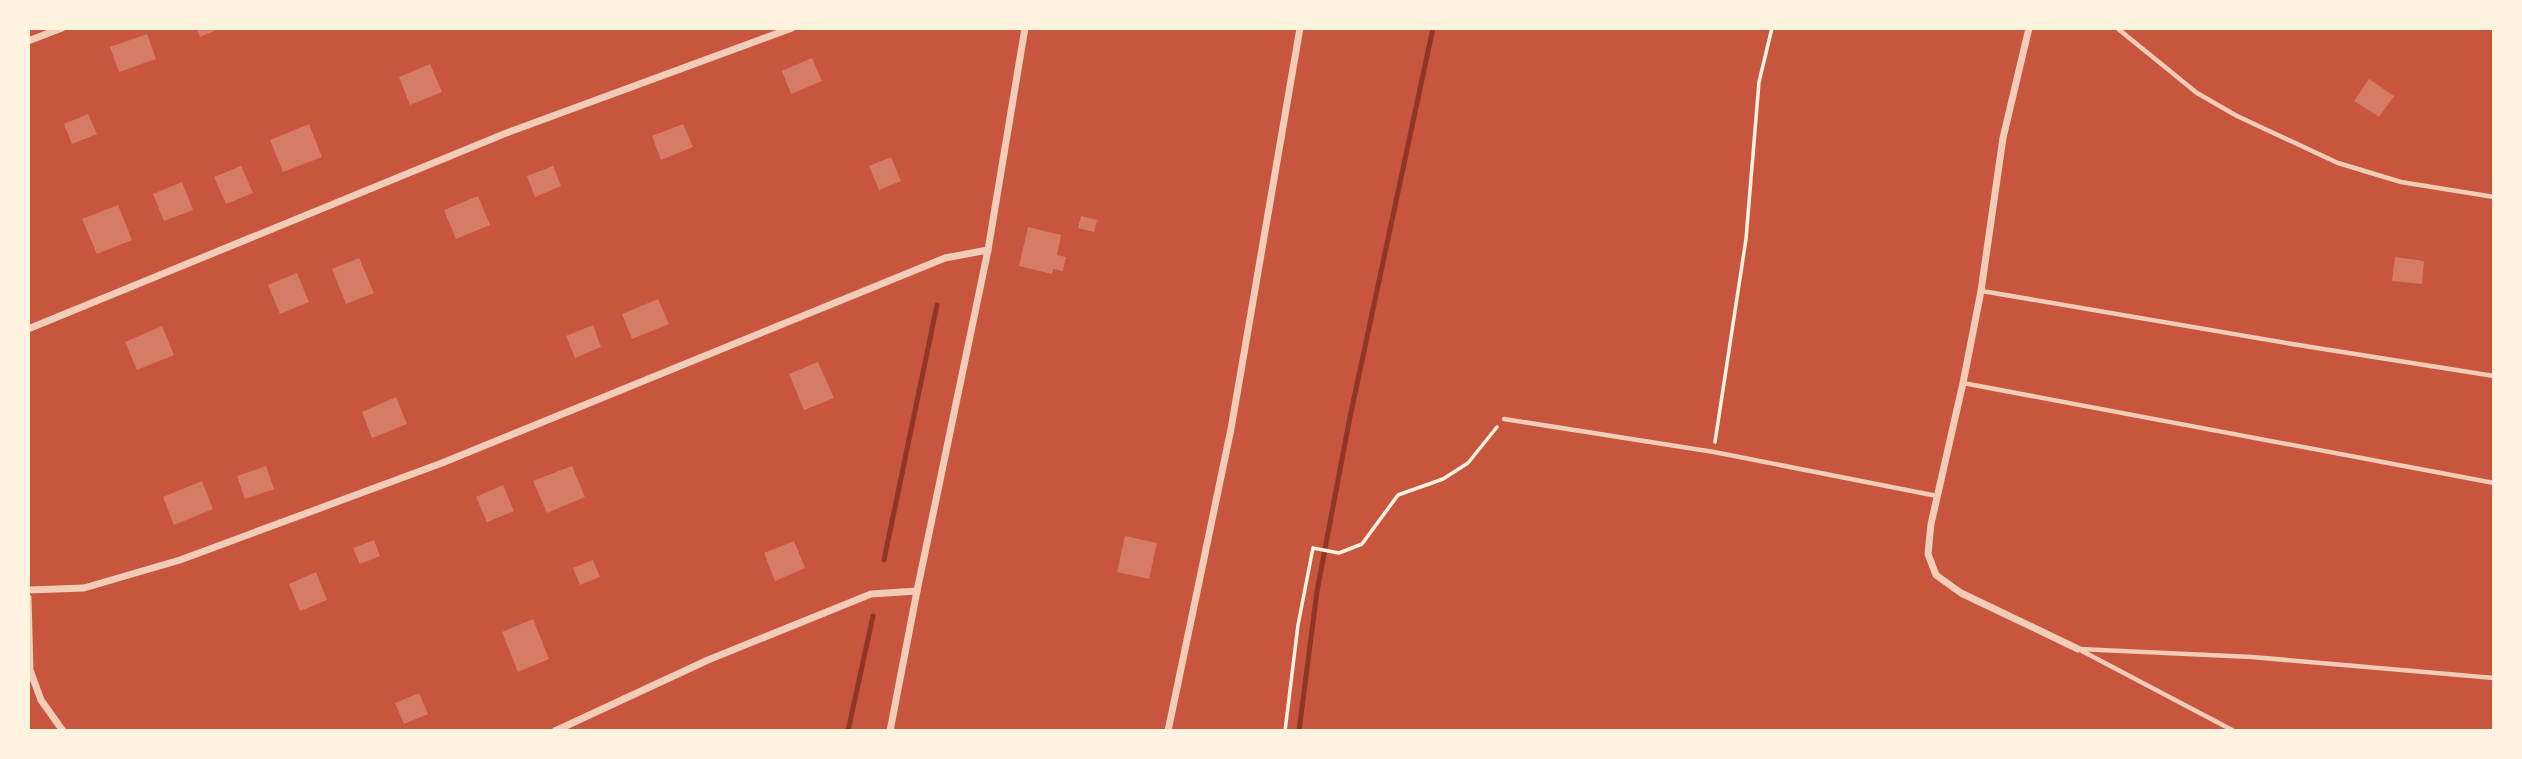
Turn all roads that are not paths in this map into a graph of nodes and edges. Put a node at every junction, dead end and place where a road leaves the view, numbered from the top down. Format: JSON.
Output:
{"nodes":[{"id":1,"x":62,"y":28,"type":"edge"},
{"id":2,"x":792,"y":28,"type":"edge"},
{"id":3,"x":1025,"y":28,"type":"edge"},
{"id":4,"x":1300,"y":28,"type":"edge"},
{"id":5,"x":2029,"y":28,"type":"edge"},
{"id":6,"x":2117,"y":28,"type":"edge"},
{"id":7,"x":28,"y":41,"type":"edge"},
{"id":8,"x":2494,"y":197,"type":"edge"},
{"id":9,"x":988,"y":250,"type":"junction"},
{"id":10,"x":1981,"y":290,"type":"junction"},
{"id":11,"x":28,"y":329,"type":"edge"},
{"id":12,"x":2494,"y":376,"type":"edge"},
{"id":13,"x":1963,"y":383,"type":"junction"},
{"id":14,"x":1504,"y":419,"type":"road end"},
{"id":15,"x":2494,"y":483,"type":"edge"},
{"id":16,"x":1938,"y":496,"type":"junction"},
{"id":17,"x":28,"y":590,"type":"edge"},
{"id":18,"x":917,"y":591,"type":"junction"},
{"id":19,"x":28,"y":598,"type":"edge"},
{"id":20,"x":2078,"y":649,"type":"junction"},
{"id":21,"x":2494,"y":678,"type":"edge"},
{"id":22,"x":63,"y":731,"type":"edge"},
{"id":23,"x":555,"y":731,"type":"edge"},
{"id":24,"x":890,"y":731,"type":"edge"},
{"id":25,"x":1167,"y":731,"type":"edge"},
{"id":26,"x":2234,"y":731,"type":"edge"}],
"edges":[{"from":1,"to":7,"type":"street"},
{"from":2,"to":11,"type":"street"},
{"from":3,"to":9,"type":"street"},
{"from":4,"to":25,"type":"street"},
{"from":5,"to":10,"type":"street"},
{"from":6,"to":8,"type":"lane"},
{"from":9,"to":17,"type":"street"},
{"from":9,"to":18,"type":"street"},
{"from":10,"to":12,"type":"lane"},
{"from":10,"to":13,"type":"street"},
{"from":13,"to":15,"type":"lane"},
{"from":13,"to":16,"type":"street"},
{"from":14,"to":16,"type":"lane"},
{"from":16,"to":20,"type":"street"},
{"from":18,"to":23,"type":"street"},
{"from":18,"to":24,"type":"street"},
{"from":19,"to":22,"type":"street"},
{"from":20,"to":21,"type":"lane"},
{"from":20,"to":26,"type":"lane"}]}
